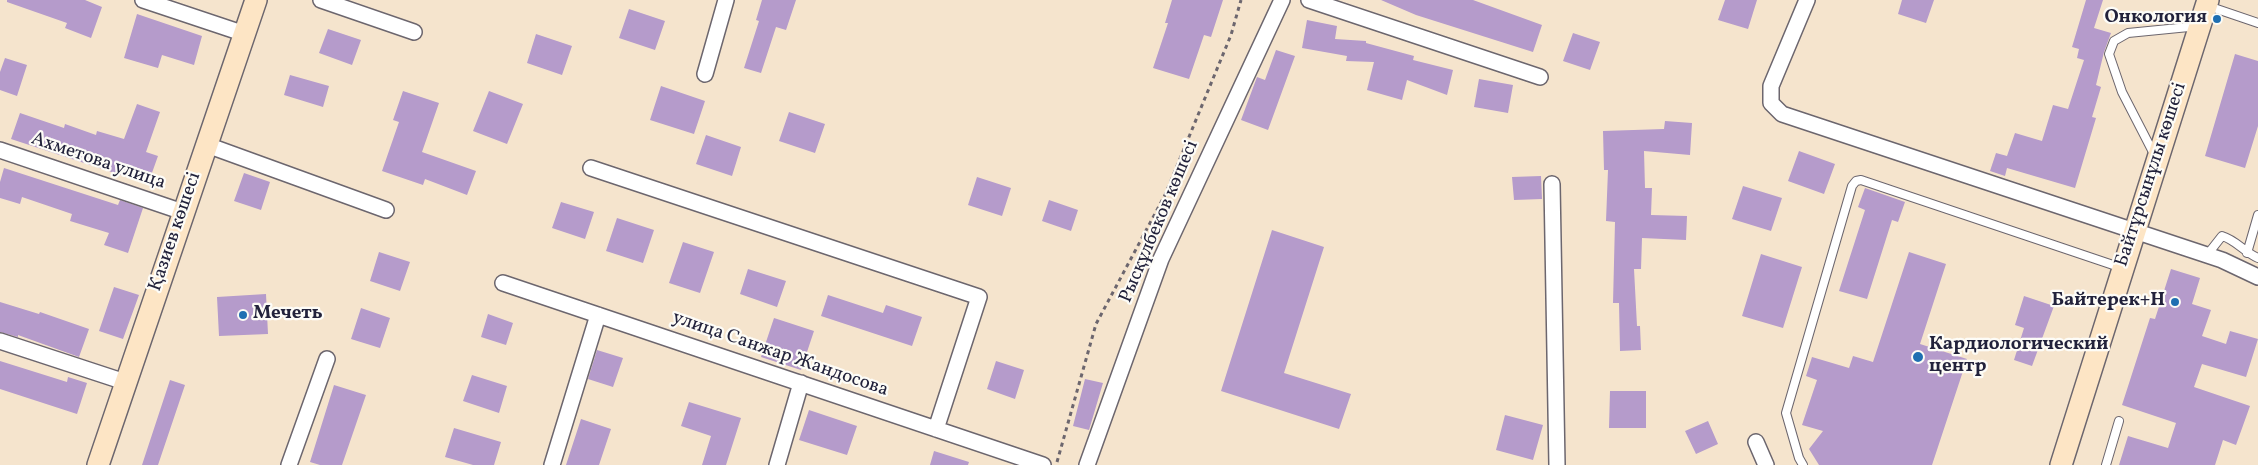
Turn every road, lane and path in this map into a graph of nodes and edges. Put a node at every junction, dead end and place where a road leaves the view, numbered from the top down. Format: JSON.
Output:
{"nodes":[{"id":1,"x":143,"y":0,"type":"edge"},
{"id":2,"x":256,"y":0,"type":"edge"},
{"id":3,"x":321,"y":0,"type":"edge"},
{"id":4,"x":726,"y":0,"type":"edge"},
{"id":5,"x":1241,"y":0,"type":"edge"},
{"id":6,"x":1282,"y":0,"type":"edge"},
{"id":7,"x":1309,"y":0,"type":"edge"},
{"id":8,"x":1807,"y":0,"type":"edge"},
{"id":9,"x":2207,"y":3,"type":"edge"},
{"id":10,"x":2258,"y":23,"type":"edge"},
{"id":11,"x":2200,"y":26,"type":"junction"},
{"id":12,"x":414,"y":32,"type":"dead end"},
{"id":13,"x":245,"y":34,"type":"junction"},
{"id":14,"x":705,"y":74,"type":"dead end"},
{"id":15,"x":1540,"y":77,"type":"dead end"},
{"id":16,"x":207,"y":145,"type":"junction"},
{"id":17,"x":0,"y":150,"type":"edge"},
{"id":18,"x":2157,"y":160,"type":"junction"},
{"id":19,"x":591,"y":168,"type":"dead end"},
{"id":20,"x":1552,"y":184,"type":"dead end"},
{"id":21,"x":386,"y":210,"type":"dead end"},
{"id":22,"x":183,"y":212,"type":"junction"},
{"id":23,"x":2258,"y":215,"type":"edge"},
{"id":24,"x":2135,"y":231,"type":"junction"},
{"id":25,"x":2247,"y":253,"type":"junction"},
{"id":26,"x":2207,"y":255,"type":"junction"},
{"id":27,"x":2258,"y":258,"type":"edge"},
{"id":28,"x":2123,"y":268,"type":"junction"},
{"id":29,"x":2258,"y":277,"type":"edge"},
{"id":30,"x":503,"y":283,"type":"dead end"},
{"id":31,"x":598,"y":315,"type":"junction"},
{"id":32,"x":0,"y":341,"type":"edge"},
{"id":33,"x":327,"y":359,"type":"dead end"},
{"id":34,"x":125,"y":382,"type":"junction"},
{"id":35,"x":801,"y":383,"type":"junction"},
{"id":36,"x":2119,"y":421,"type":"dead end"},
{"id":37,"x":936,"y":430,"type":"junction"},
{"id":38,"x":1756,"y":442,"type":"dead end"},
{"id":39,"x":98,"y":465,"type":"edge"},
{"id":40,"x":289,"y":465,"type":"edge"},
{"id":41,"x":552,"y":465,"type":"edge"},
{"id":42,"x":777,"y":465,"type":"edge"},
{"id":43,"x":1043,"y":465,"type":"edge"},
{"id":44,"x":1056,"y":465,"type":"edge"},
{"id":45,"x":1088,"y":465,"type":"edge"},
{"id":46,"x":1557,"y":465,"type":"edge"},
{"id":47,"x":1766,"y":465,"type":"edge"},
{"id":48,"x":1804,"y":465,"type":"edge"},
{"id":49,"x":2060,"y":465,"type":"edge"},
{"id":50,"x":2106,"y":465,"type":"edge"}],
"edges":[{"from":1,"to":13,"type":"street"},
{"from":2,"to":13,"type":"street","name":"Қазиев көшесі"},
{"from":3,"to":12,"type":"street"},
{"from":4,"to":14,"type":"street"},
{"from":5,"to":44,"type":"path"},
{"from":6,"to":45,"type":"street","name":"Рысқұлбеков көшесі"},
{"from":7,"to":15,"type":"street"},
{"from":8,"to":24,"type":"street"},
{"from":9,"to":10,"type":"lane"},
{"from":9,"to":11,"type":"street","name":"Байтұрсынұлы көшесі"},
{"from":11,"to":18,"type":"street","name":"Байтұрсынұлы көшесі"},
{"from":11,"to":18,"type":"lane"},
{"from":13,"to":16,"type":"street","name":"Қазиев көшесі"},
{"from":16,"to":21,"type":"street"},
{"from":16,"to":22,"type":"street","name":"Қазиев көшесі"},
{"from":17,"to":22,"type":"street","name":"Ахметова улица"},
{"from":18,"to":24,"type":"street","name":"Байтұрсынұлы көшесі"},
{"from":19,"to":37,"type":"street"},
{"from":20,"to":46,"type":"street"},
{"from":22,"to":34,"type":"street","name":"Қазиев көшесі"},
{"from":23,"to":25,"type":"lane"},
{"from":24,"to":26,"type":"street"},
{"from":24,"to":28,"type":"street","name":"Байтұрсынұлы көшесі"},
{"from":25,"to":26,"type":"lane"},
{"from":25,"to":27,"type":"lane"},
{"from":26,"to":29,"type":"street"},
{"from":28,"to":48,"type":"lane"},
{"from":28,"to":49,"type":"street","name":"Байтұрсынұлы көшесі"},
{"from":30,"to":31,"type":"street","name":"улица Санжар Жандосова"},
{"from":31,"to":35,"type":"street","name":"улица Санжар Жандосова"},
{"from":31,"to":41,"type":"street"},
{"from":32,"to":34,"type":"street"},
{"from":33,"to":40,"type":"street"},
{"from":34,"to":39,"type":"street","name":"Қазиев көшесі"},
{"from":35,"to":37,"type":"street","name":"улица Санжар Жандосова"},
{"from":35,"to":42,"type":"street"},
{"from":36,"to":50,"type":"lane"},
{"from":37,"to":43,"type":"street","name":"улица Санжар Жандосова"},
{"from":38,"to":47,"type":"street"}]}
